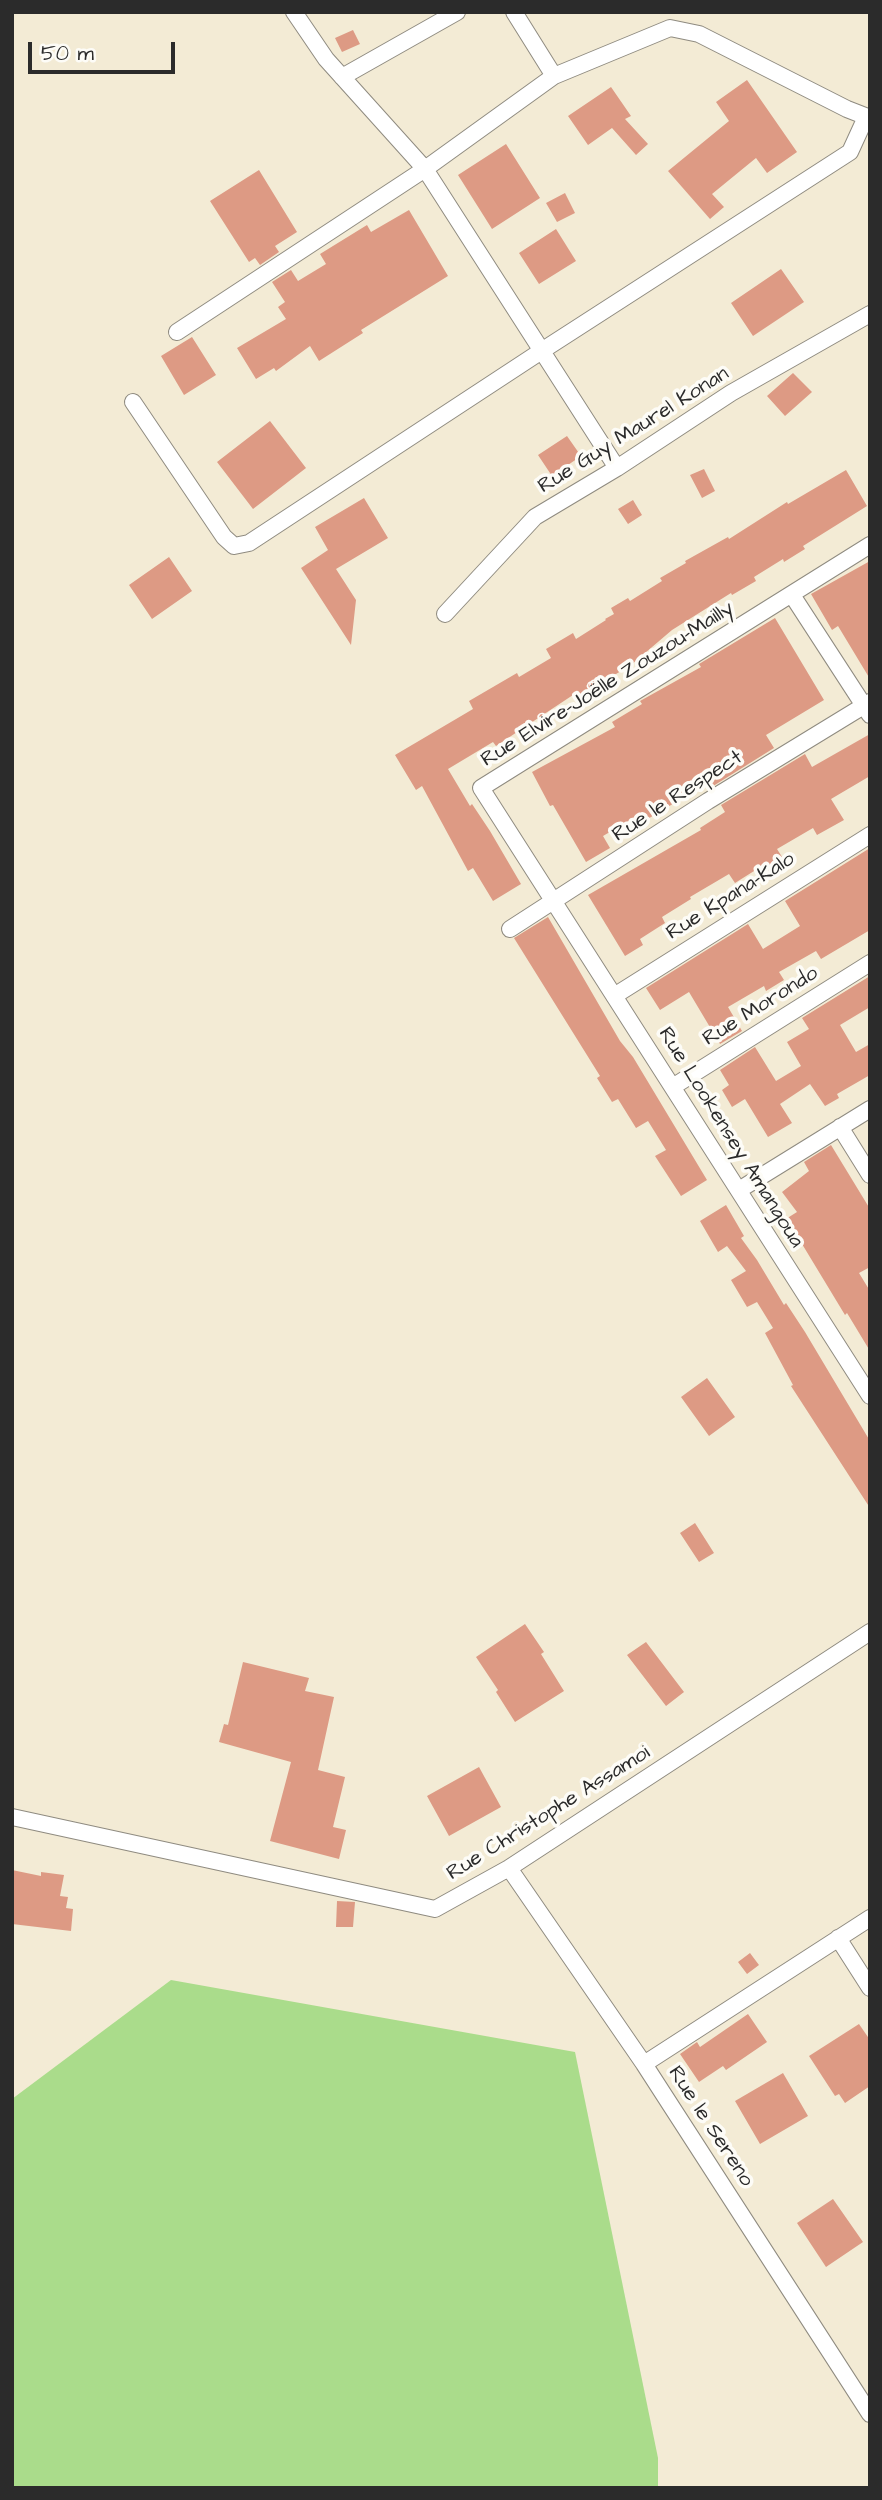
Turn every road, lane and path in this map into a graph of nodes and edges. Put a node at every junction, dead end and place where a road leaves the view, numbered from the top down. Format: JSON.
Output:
{"nodes":[{"id":1,"x":294,"y":12,"type":"edge"},
{"id":2,"x":457,"y":12,"type":"edge"},
{"id":3,"x":514,"y":12,"type":"edge"},
{"id":4,"x":554,"y":76,"type":"junction"},
{"id":5,"x":342,"y":77,"type":"junction"},
{"id":6,"x":868,"y":118,"type":"edge"},
{"id":7,"x":425,"y":169,"type":"junction"},
{"id":8,"x":870,"y":314,"type":"edge"},
{"id":9,"x":177,"y":332,"type":"dead end"},
{"id":10,"x":543,"y":350,"type":"junction"},
{"id":11,"x":134,"y":402,"type":"dead end"},
{"id":12,"x":617,"y":468,"type":"junction"},
{"id":13,"x":870,"y":545,"type":"edge"},
{"id":14,"x":792,"y":595,"type":"junction"},
{"id":15,"x":445,"y":614,"type":"dead end"},
{"id":16,"x":868,"y":708,"type":"edge"},
{"id":17,"x":870,"y":835,"type":"edge"},
{"id":18,"x":555,"y":902,"type":"junction"},
{"id":19,"x":510,"y":929,"type":"dead end"},
{"id":20,"x":870,"y":963,"type":"edge"},
{"id":21,"x":614,"y":996,"type":"junction"},
{"id":22,"x":674,"y":1086,"type":"junction"},
{"id":23,"x":870,"y":1109,"type":"edge"},
{"id":24,"x":840,"y":1127,"type":"junction"},
{"id":25,"x":870,"y":1175,"type":"edge"},
{"id":26,"x":738,"y":1190,"type":"junction"},
{"id":27,"x":870,"y":1396,"type":"edge"},
{"id":28,"x":870,"y":1632,"type":"edge"},
{"id":29,"x":12,"y":1818,"type":"edge"},
{"id":30,"x":509,"y":1868,"type":"junction"},
{"id":31,"x":870,"y":1918,"type":"edge"},
{"id":32,"x":838,"y":1938,"type":"junction"},
{"id":33,"x":870,"y":1988,"type":"edge"},
{"id":34,"x":644,"y":2064,"type":"junction"},
{"id":35,"x":870,"y":2414,"type":"edge"}],
"edges":[{"from":1,"to":5,"type":"street"},
{"from":2,"to":5,"type":"street"},
{"from":3,"to":4,"type":"street"},
{"from":4,"to":6,"type":"street"},
{"from":4,"to":7,"type":"street"},
{"from":5,"to":7,"type":"street"},
{"from":6,"to":10,"type":"street"},
{"from":7,"to":9,"type":"street"},
{"from":7,"to":10,"type":"street"},
{"from":8,"to":12,"type":"street","name":"Rue Guy Maurel Konan"},
{"from":10,"to":11,"type":"street"},
{"from":10,"to":12,"type":"street"},
{"from":12,"to":15,"type":"street","name":"Rue Guy Maurel Konan"},
{"from":13,"to":14,"type":"street","name":"Rue Elvire-Joëlle Zouzou-Mailly"},
{"from":14,"to":16,"type":"street"},
{"from":14,"to":18,"type":"street","name":"Rue Elvire-Joëlle Zouzou-Mailly"},
{"from":16,"to":18,"type":"street","name":"Rue le Respect"},
{"from":17,"to":21,"type":"street","name":"Rue Kpana-Kalo"},
{"from":18,"to":19,"type":"street","name":"Rue le Respect"},
{"from":18,"to":21,"type":"street","name":"Rue Lookensey Amangoua"},
{"from":20,"to":22,"type":"street","name":"Rue Morondo"},
{"from":21,"to":22,"type":"street","name":"Rue Lookensey Amangoua"},
{"from":22,"to":26,"type":"street","name":"Rue Lookensey Amangoua"},
{"from":23,"to":24,"type":"street"},
{"from":24,"to":25,"type":"street"},
{"from":24,"to":26,"type":"street"},
{"from":26,"to":27,"type":"street","name":"Rue Lookensey Amangoua"},
{"from":28,"to":30,"type":"street","name":"Rue Christophe Assamoi"},
{"from":29,"to":30,"type":"street","name":"Rue Christophe Assamoi"},
{"from":30,"to":34,"type":"street","name":"Rue le Sereno"},
{"from":31,"to":32,"type":"street"},
{"from":32,"to":33,"type":"street"},
{"from":32,"to":34,"type":"street"},
{"from":34,"to":35,"type":"street","name":"Rue le Sereno"}]}
